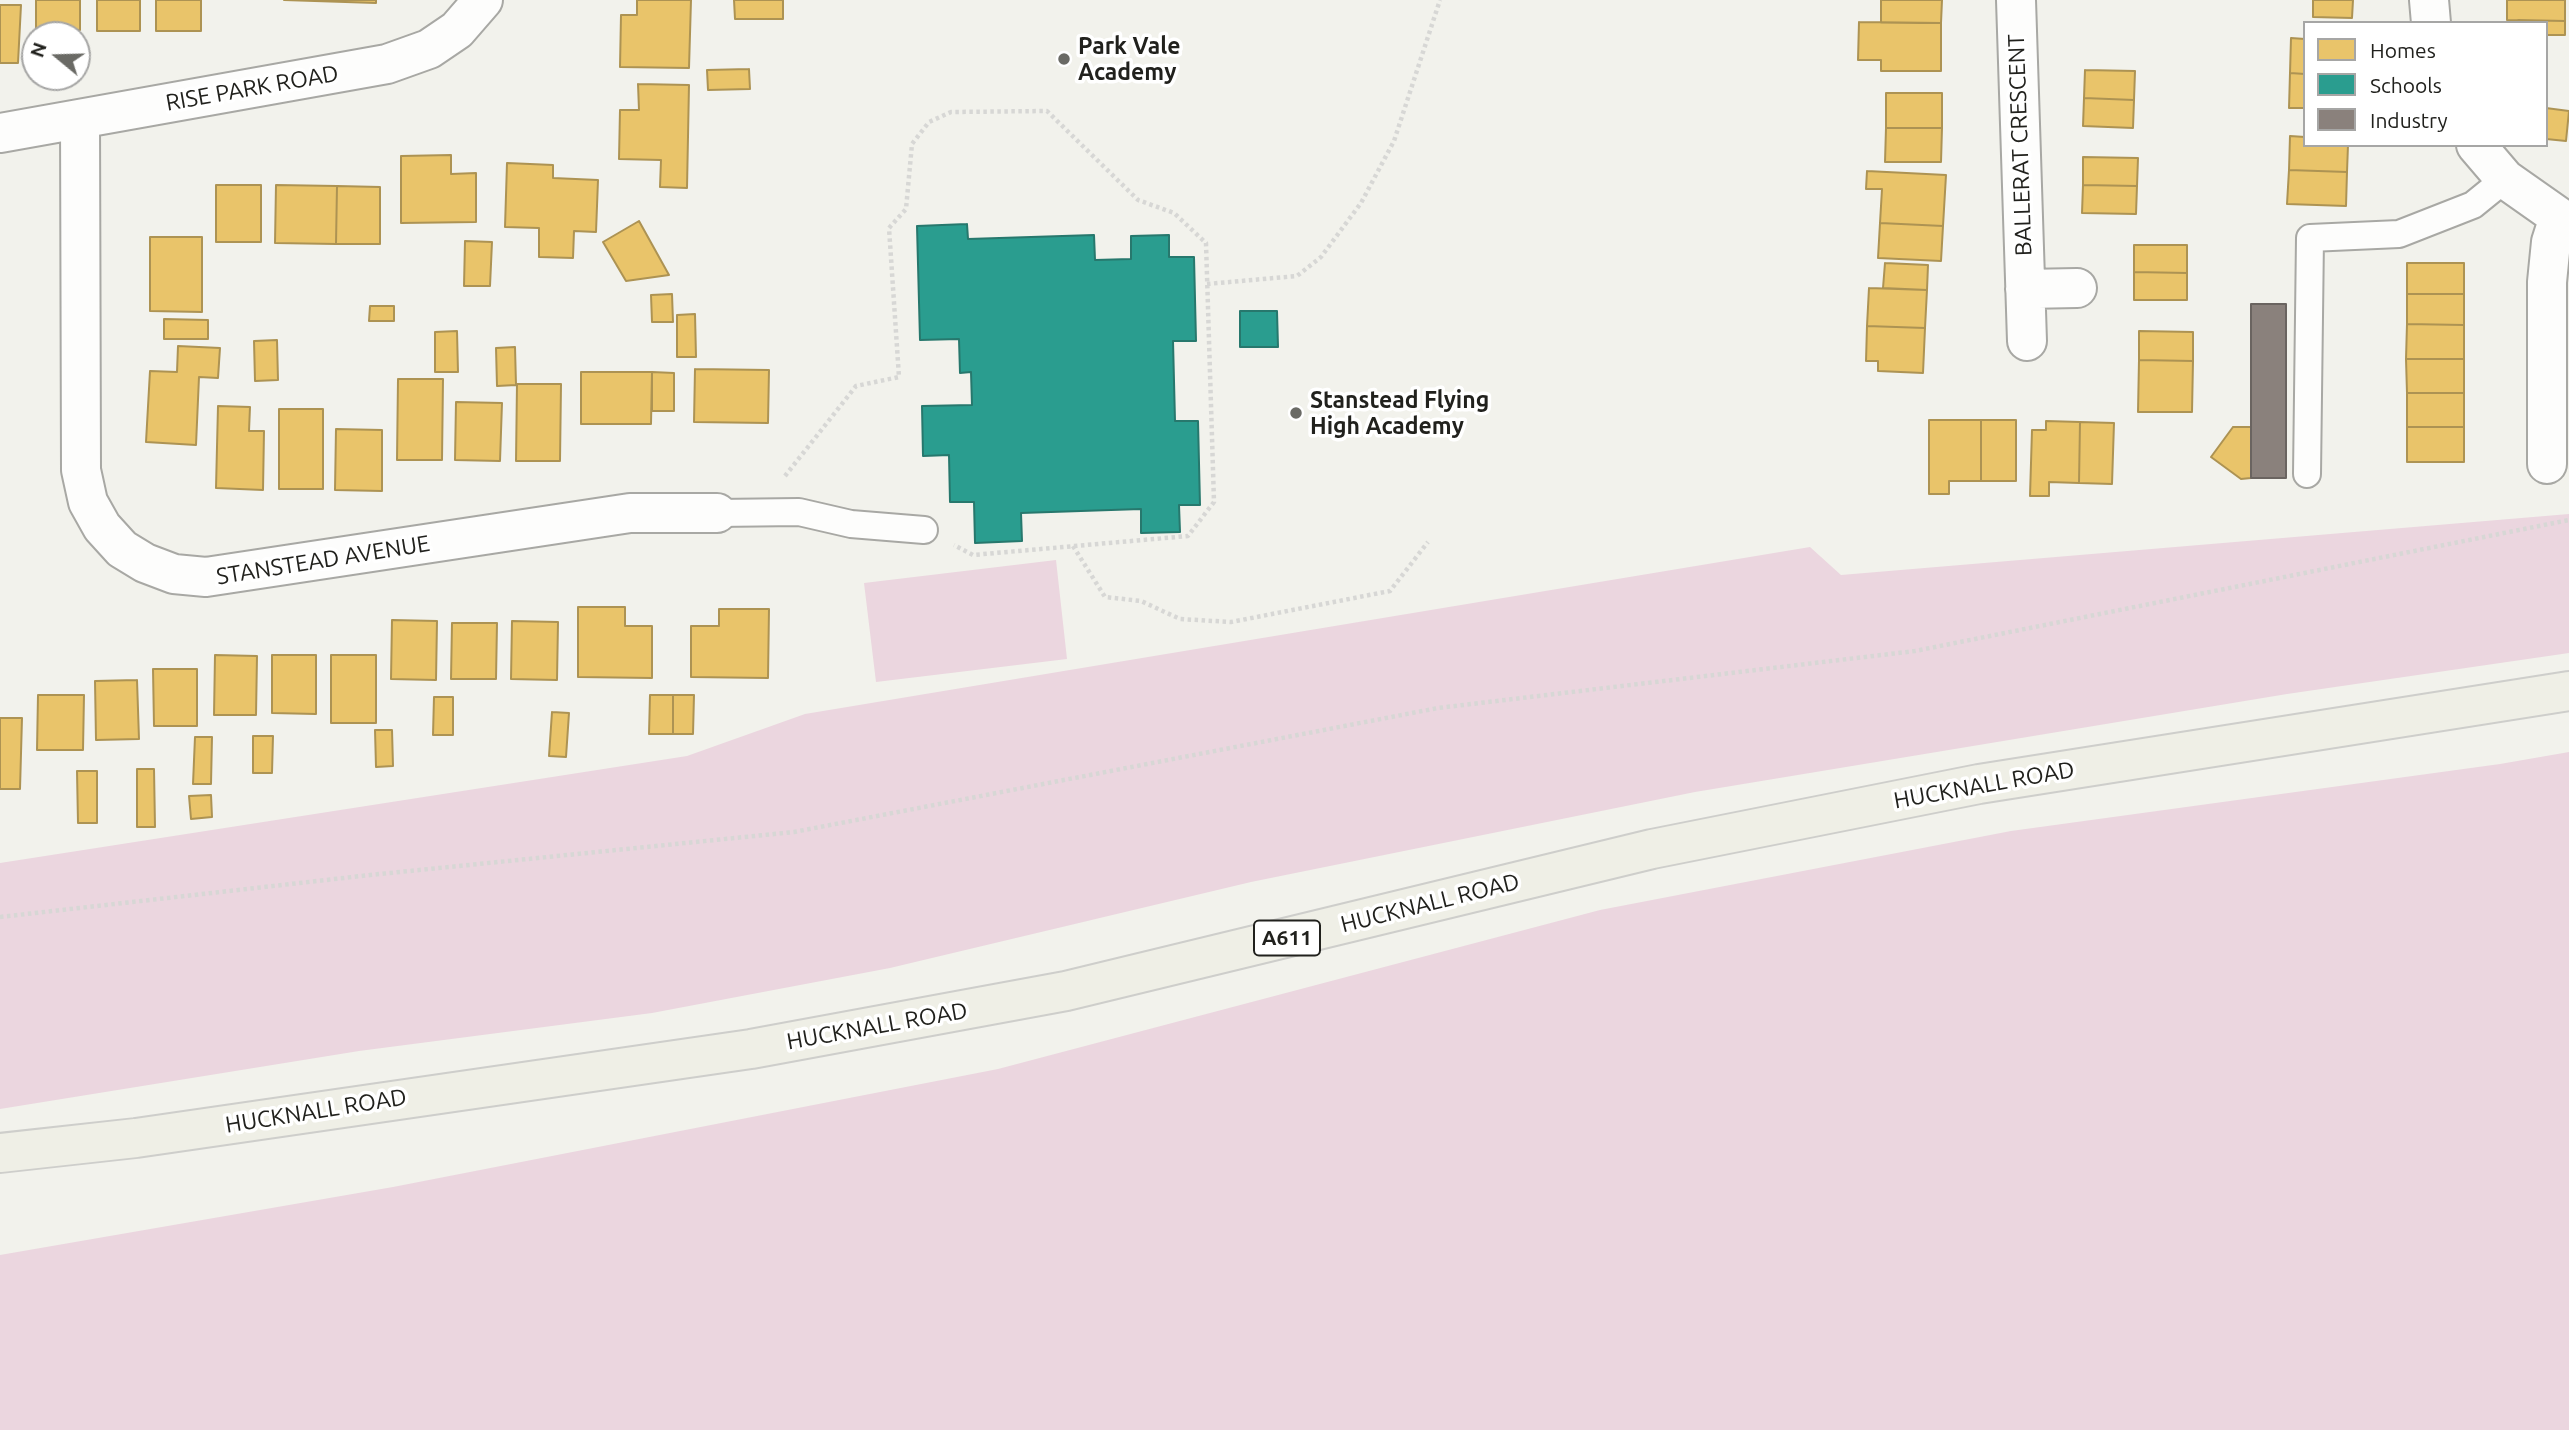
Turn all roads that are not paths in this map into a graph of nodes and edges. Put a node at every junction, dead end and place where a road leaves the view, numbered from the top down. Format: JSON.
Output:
{"nodes":[{"id":1,"x":483,"y":0,"type":"edge"},
{"id":2,"x":2016,"y":0,"type":"edge"},
{"id":3,"x":2429,"y":0,"type":"edge"},
{"id":4,"x":2431,"y":21,"type":"edge"},
{"id":5,"x":80,"y":119,"type":"junction"},
{"id":6,"x":0,"y":133,"type":"edge"},
{"id":7,"x":2478,"y":147,"type":"edge"},
{"id":8,"x":2505,"y":179,"type":"junction"},
{"id":9,"x":2564,"y":219,"type":"edge"},
{"id":10,"x":2077,"y":288,"type":"dead end"},
{"id":11,"x":2025,"y":289,"type":"junction"},
{"id":12,"x":2027,"y":341,"type":"dead end"},
{"id":13,"x":2558,"y":407,"type":"edge"},
{"id":14,"x":2547,"y":464,"type":"dead end"},
{"id":15,"x":2307,"y":474,"type":"dead end"},
{"id":16,"x":718,"y":513,"type":"joint"},
{"id":17,"x":924,"y":530,"type":"road end"},
{"id":18,"x":2569,"y":691,"type":"edge"},
{"id":19,"x":0,"y":1153,"type":"edge"}],
"edges":[{"from":1,"to":5,"type":"street","name":"RISE PARK ROAD"},
{"from":2,"to":11,"type":"street","name":"BALLERAT CRESCENT"},
{"from":3,"to":4,"type":"street"},
{"from":5,"to":6,"type":"street","name":"RISE PARK ROAD"},
{"from":5,"to":16,"type":"street","name":"STANSTEAD AVENUE"},
{"from":7,"to":8,"type":"street"},
{"from":8,"to":9,"type":"street"},
{"from":8,"to":15,"type":"lane"},
{"from":9,"to":13,"type":"street"},
{"from":10,"to":11,"type":"street","name":"BALLERAT CRESCENT"},
{"from":11,"to":12,"type":"street","name":"BALLERAT CRESCENT"},
{"from":13,"to":14,"type":"street"},
{"from":16,"to":17,"type":"lane"},
{"from":18,"to":19,"type":"main road","name":"HUCKNALL ROAD","number":"A611"}]}
